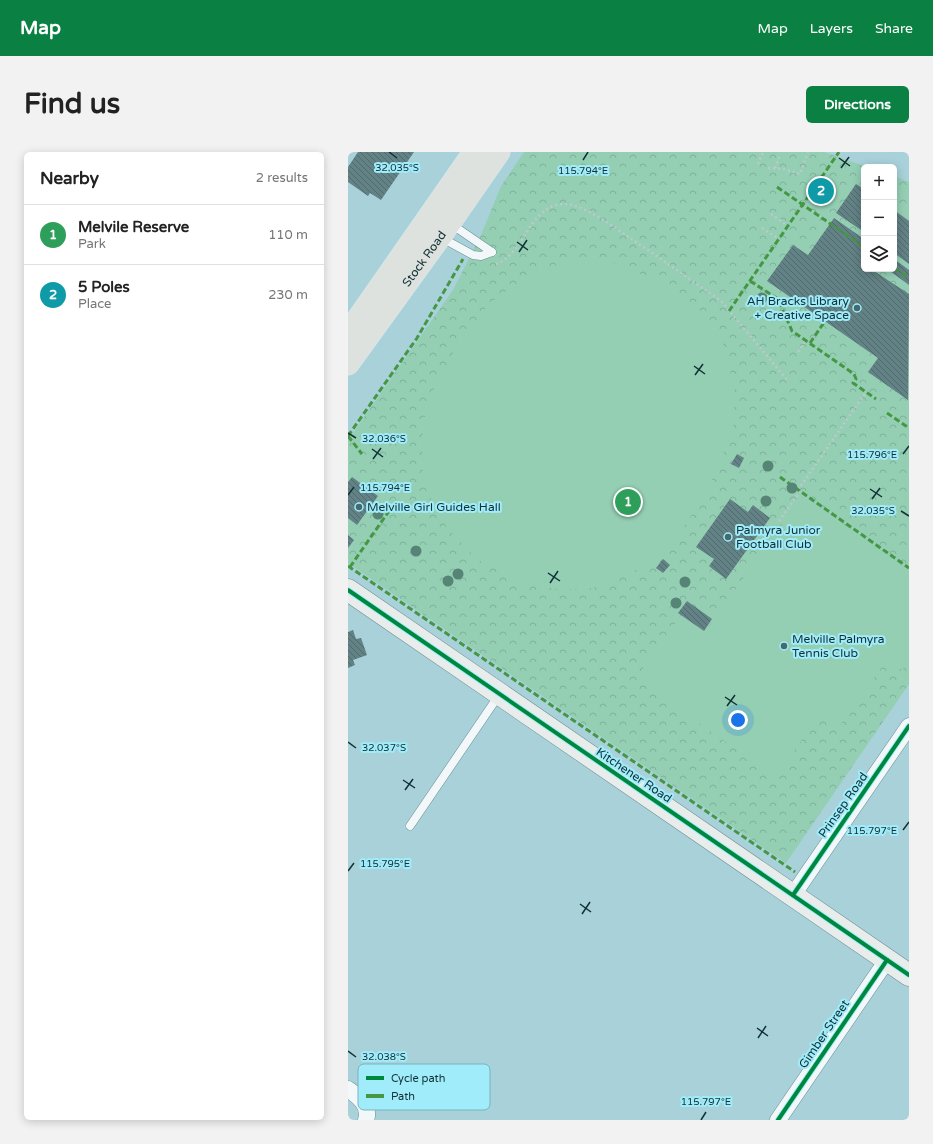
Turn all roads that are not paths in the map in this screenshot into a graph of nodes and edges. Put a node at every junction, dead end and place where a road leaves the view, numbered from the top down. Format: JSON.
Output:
{"nodes":[{"id":1,"x":474,"y":152,"type":"edge"},
{"id":2,"x":499,"y":152,"type":"edge"},
{"id":3,"x":436,"y":224,"type":"junction"},
{"id":4,"x":348,"y":333,"type":"edge"},
{"id":5,"x":348,"y":364,"type":"edge"},
{"id":6,"x":350,"y":596,"type":"edge"},
{"id":7,"x":499,"y":695,"type":"junction"},
{"id":8,"x":909,"y":726,"type":"edge"},
{"id":9,"x":410,"y":826,"type":"dead end"},
{"id":10,"x":793,"y":895,"type":"junction"},
{"id":11,"x":887,"y":960,"type":"junction"},
{"id":12,"x":909,"y":975,"type":"edge"},
{"id":13,"x":348,"y":1089,"type":"edge"},
{"id":14,"x":358,"y":1096,"type":"edge"},
{"id":15,"x":367,"y":1110,"type":"edge"},
{"id":16,"x":366,"y":1120,"type":"edge"},
{"id":17,"x":778,"y":1120,"type":"edge"}],
"edges":[{"from":1,"to":3,"type":"main road","name":"Stock Road"},
{"from":2,"to":3,"type":"main road","name":"Stock Road"},
{"from":3,"to":3,"type":"lane"},
{"from":3,"to":4,"type":"main road","name":"Stock Road"},
{"from":3,"to":5,"type":"main road","name":"Stock Road"},
{"from":6,"to":7,"type":"street","name":"Kitchener Road"},
{"from":7,"to":9,"type":"lane"},
{"from":7,"to":10,"type":"street","name":"Kitchener Road"},
{"from":8,"to":10,"type":"street","name":"Prinsep Road"},
{"from":10,"to":11,"type":"street","name":"Kitchener Road"},
{"from":11,"to":12,"type":"street","name":"Kitchener Road"},
{"from":11,"to":17,"type":"street","name":"Gimber Street"},
{"from":13,"to":14,"type":"street"},
{"from":15,"to":16,"type":"street"}]}
